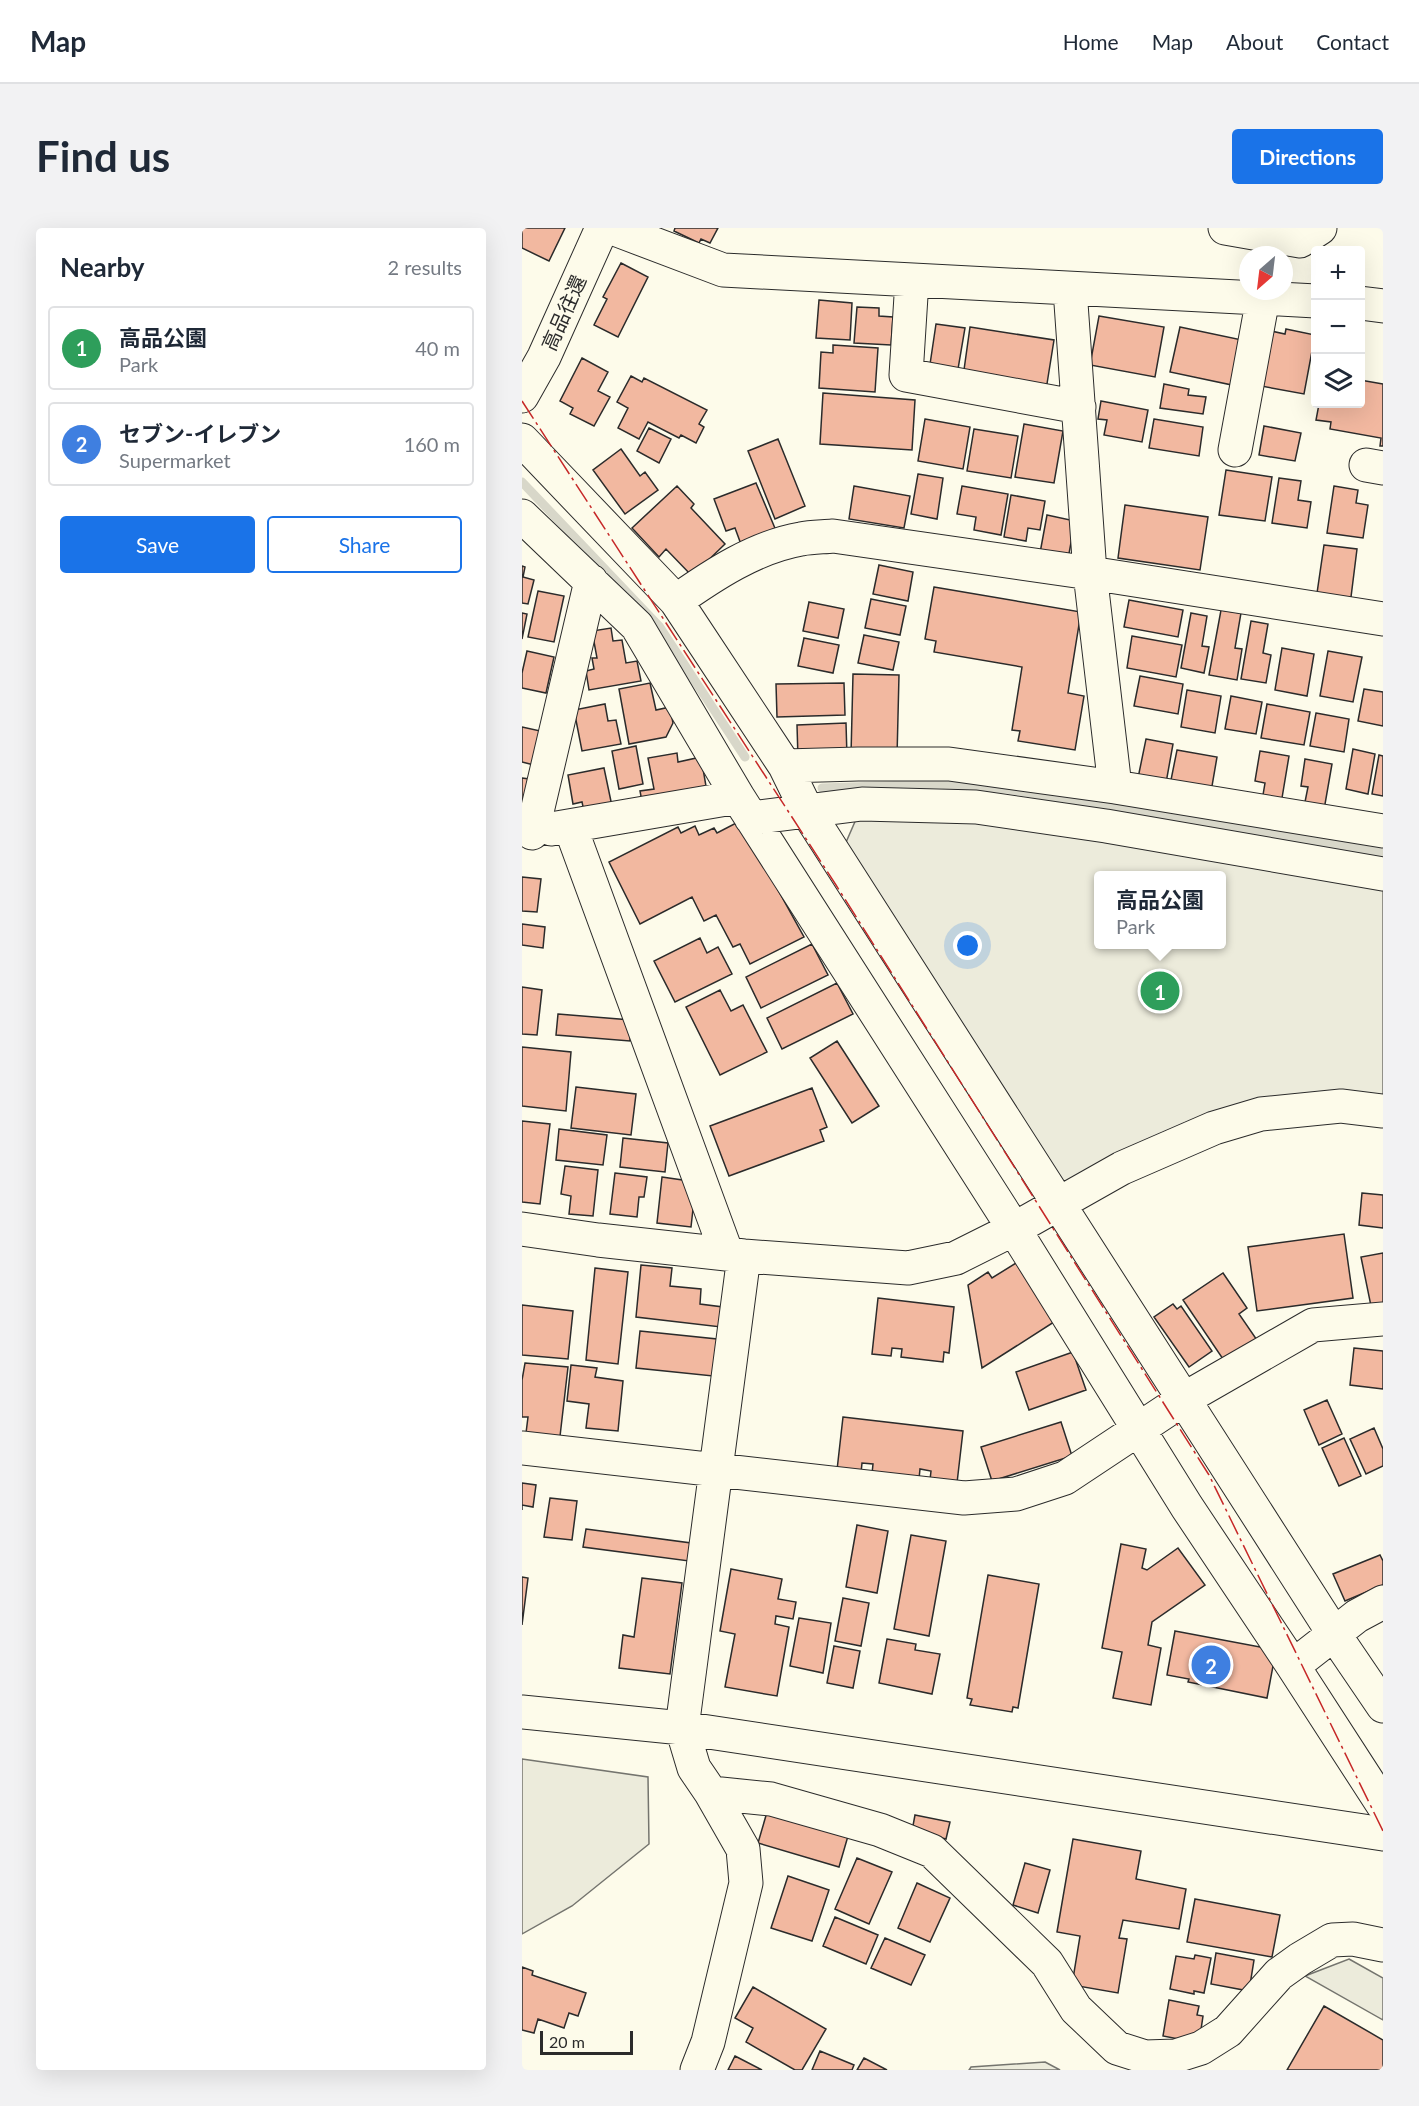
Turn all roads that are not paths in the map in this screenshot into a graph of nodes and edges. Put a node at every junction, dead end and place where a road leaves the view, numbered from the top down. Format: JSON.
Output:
{"nodes":[{"id":1,"x":602,"y":228,"type":"edge"},
{"id":2,"x":612,"y":228,"type":"edge"},
{"id":3,"x":1225,"y":228,"type":"edge"},
{"id":4,"x":1320,"y":228,"type":"edge"},
{"id":5,"x":912,"y":280,"type":"junction"},
{"id":6,"x":1071,"y":289,"type":"junction"},
{"id":7,"x":1239,"y":297,"type":"edge"},
{"id":8,"x":1263,"y":300,"type":"edge"},
{"id":9,"x":1293,"y":300,"type":"edge"},
{"id":10,"x":1311,"y":301,"type":"edge"},
{"id":11,"x":1365,"y":304,"type":"edge"},
{"id":12,"x":1383,"y":306,"type":"edge"},
{"id":13,"x":522,"y":396,"type":"edge"},
{"id":14,"x":1078,"y":406,"type":"junction"},
{"id":15,"x":522,"y":440,"type":"edge"},
{"id":16,"x":1235,"y":450,"type":"dead end"},
{"id":17,"x":522,"y":516,"type":"edge"},
{"id":18,"x":1090,"y":573,"type":"junction"},
{"id":19,"x":591,"y":581,"type":"junction"},
{"id":20,"x":676,"y":601,"type":"junction"},
{"id":21,"x":1383,"y":619,"type":"edge"},
{"id":22,"x":785,"y":766,"type":"junction"},
{"id":23,"x":1115,"y":787,"type":"junction"},
{"id":24,"x":745,"y":808,"type":"junction"},
{"id":25,"x":807,"y":811,"type":"junction"},
{"id":26,"x":570,"y":826,"type":"junction"},
{"id":27,"x":1383,"y":831,"type":"edge"},
{"id":28,"x":527,"y":833,"type":"edge"},
{"id":29,"x":1383,"y":874,"type":"edge"},
{"id":30,"x":1383,"y":1111,"type":"edge"},
{"id":31,"x":1058,"y":1204,"type":"junction"},
{"id":32,"x":522,"y":1229,"type":"edge"},
{"id":33,"x":1014,"y":1229,"type":"junction"},
{"id":34,"x":736,"y":1255,"type":"junction"},
{"id":35,"x":1383,"y":1320,"type":"edge"},
{"id":36,"x":1184,"y":1399,"type":"junction"},
{"id":37,"x":1138,"y":1430,"type":"junction"},
{"id":38,"x":522,"y":1448,"type":"edge"},
{"id":39,"x":716,"y":1471,"type":"junction"},
{"id":40,"x":1383,"y":1602,"type":"edge"},
{"id":41,"x":1334,"y":1634,"type":"junction"},
{"id":42,"x":1293,"y":1666,"type":"junction"},
{"id":43,"x":1383,"y":1706,"type":"edge"},
{"id":44,"x":522,"y":1712,"type":"edge"},
{"id":45,"x":682,"y":1728,"type":"junction"},
{"id":46,"x":711,"y":1793,"type":"junction"},
{"id":47,"x":1383,"y":1805,"type":"edge"},
{"id":48,"x":1383,"y":1834,"type":"edge"},
{"id":49,"x":1383,"y":1945,"type":"edge"},
{"id":50,"x":1143,"y":2063,"type":"edge"},
{"id":51,"x":697,"y":2070,"type":"edge"}],
"edges":[{"from":1,"to":13,"type":"street","name":"高品往還"},
{"from":2,"to":5,"type":"street"},
{"from":3,"to":4,"type":"street"},
{"from":5,"to":6,"type":"street"},
{"from":5,"to":14,"type":"street"},
{"from":6,"to":7,"type":"street"},
{"from":6,"to":14,"type":"street"},
{"from":8,"to":16,"type":"street"},
{"from":9,"to":10,"type":"street"},
{"from":11,"to":12,"type":"street"},
{"from":14,"to":18,"type":"street"},
{"from":15,"to":20,"type":"street"},
{"from":17,"to":19,"type":"street"},
{"from":18,"to":20,"type":"street"},
{"from":18,"to":21,"type":"street"},
{"from":18,"to":23,"type":"street"},
{"from":19,"to":24,"type":"street"},
{"from":19,"to":28,"type":"street"},
{"from":20,"to":22,"type":"street"},
{"from":22,"to":23,"type":"street"},
{"from":22,"to":25,"type":"street"},
{"from":23,"to":27,"type":"street"},
{"from":24,"to":25,"type":"street"},
{"from":24,"to":26,"type":"street"},
{"from":24,"to":33,"type":"street"},
{"from":25,"to":29,"type":"street"},
{"from":25,"to":31,"type":"street"},
{"from":26,"to":28,"type":"street"},
{"from":26,"to":34,"type":"street"},
{"from":30,"to":31,"type":"street"},
{"from":31,"to":33,"type":"street"},
{"from":31,"to":36,"type":"street"},
{"from":32,"to":34,"type":"street"},
{"from":33,"to":34,"type":"street"},
{"from":33,"to":37,"type":"street"},
{"from":34,"to":39,"type":"street"},
{"from":35,"to":36,"type":"street"},
{"from":36,"to":37,"type":"street"},
{"from":36,"to":41,"type":"street"},
{"from":37,"to":39,"type":"street"},
{"from":37,"to":42,"type":"street"},
{"from":38,"to":39,"type":"street"},
{"from":39,"to":45,"type":"street"},
{"from":40,"to":41,"type":"street"},
{"from":41,"to":42,"type":"street"},
{"from":41,"to":43,"type":"street"},
{"from":42,"to":47,"type":"street"},
{"from":44,"to":45,"type":"street"},
{"from":45,"to":46,"type":"street"},
{"from":45,"to":48,"type":"street"},
{"from":46,"to":50,"type":"street"},
{"from":46,"to":51,"type":"street"},
{"from":49,"to":50,"type":"street"}]}
